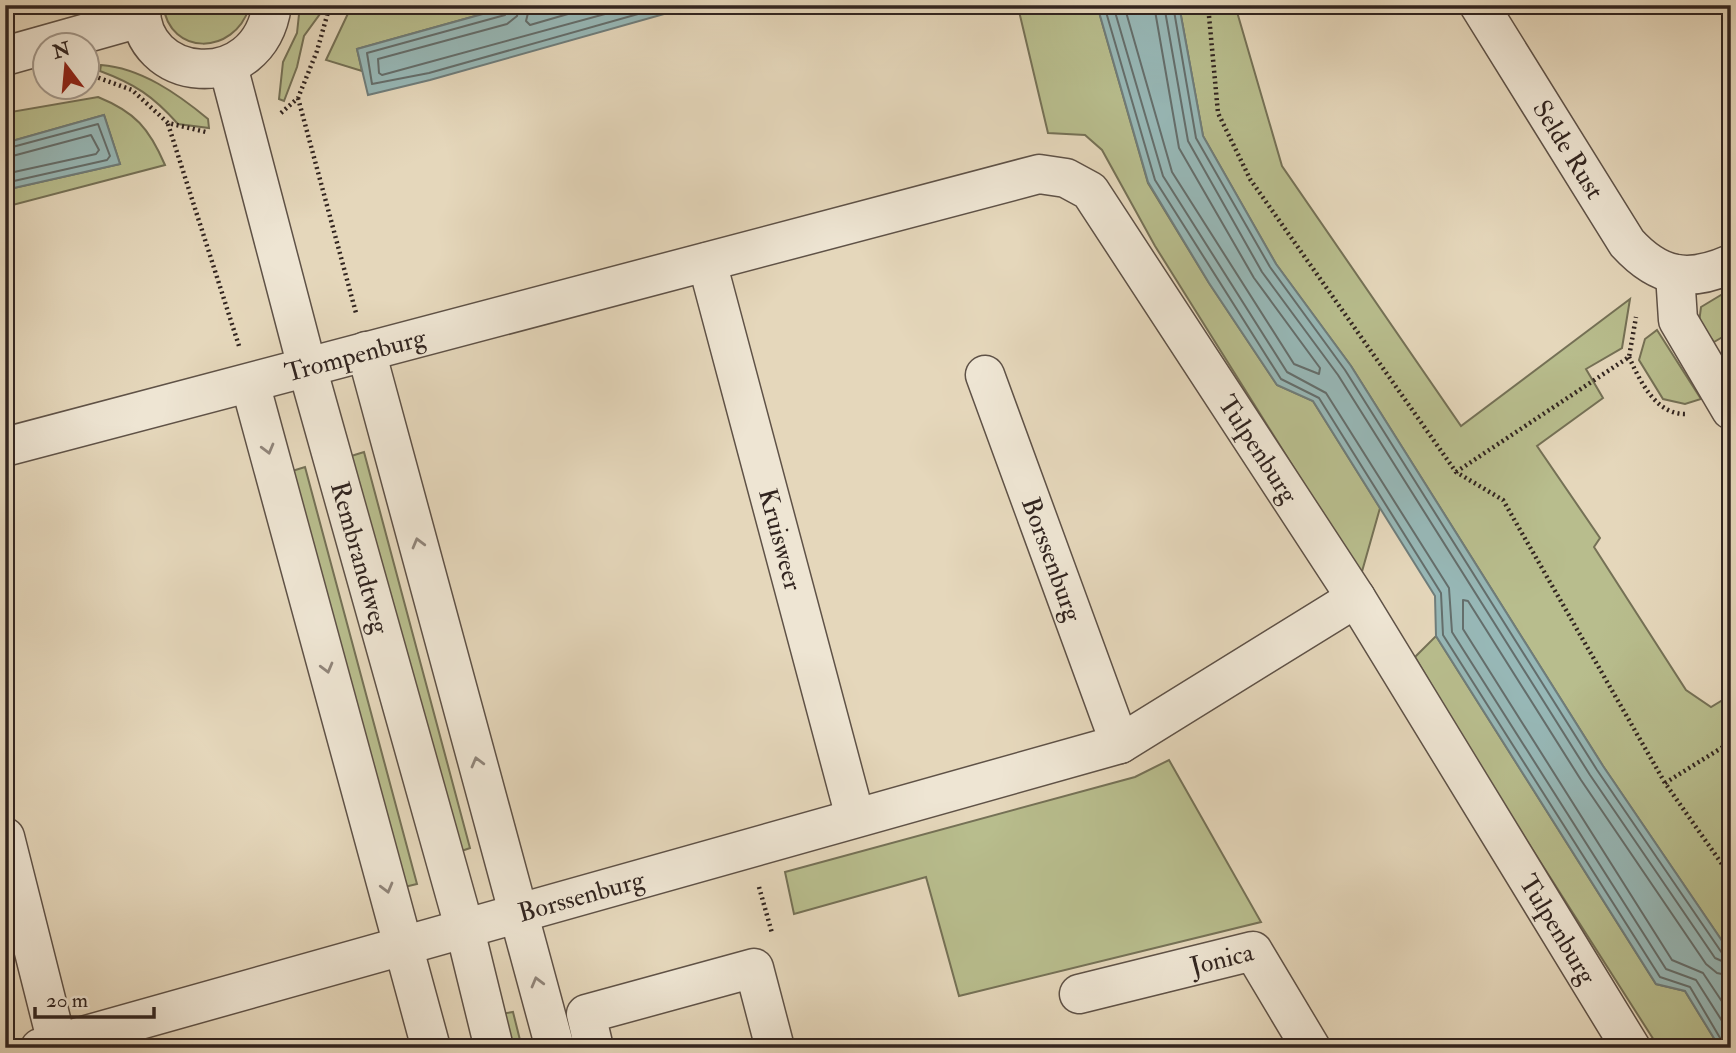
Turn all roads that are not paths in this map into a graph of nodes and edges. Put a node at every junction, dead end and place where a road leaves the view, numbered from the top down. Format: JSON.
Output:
{"nodes":[{"id":1,"x":272,"y":5,"type":"edge"},
{"id":2,"x":1479,"y":5,"type":"edge"},
{"id":3,"x":141,"y":12,"type":"edge"},
{"id":4,"x":5,"y":56,"type":"edge"},
{"id":5,"x":228,"y":66,"type":"junction"},
{"id":6,"x":707,"y":262,"type":"junction"},
{"id":7,"x":1731,"y":264,"type":"edge"},
{"id":8,"x":1661,"y":269,"type":"junction"},
{"id":9,"x":366,"y":351,"type":"junction"},
{"id":10,"x":307,"y":367,"type":"junction"},
{"id":11,"x":985,"y":375,"type":"dead end"},
{"id":12,"x":250,"y":383,"type":"junction"},
{"id":13,"x":1728,"y":406,"type":"edge"},
{"id":14,"x":5,"y":447,"type":"edge"},
{"id":15,"x":1356,"y":598,"type":"junction"},
{"id":16,"x":1120,"y":744,"type":"junction"},
{"id":17,"x":855,"y":817,"type":"junction"},
{"id":18,"x":5,"y":837,"type":"edge"},
{"id":19,"x":518,"y":915,"type":"junction"},
{"id":20,"x":465,"y":930,"type":"junction"},
{"id":21,"x":403,"y":948,"type":"junction"},
{"id":22,"x":1079,"y":994,"type":"dead end"},
{"id":23,"x":49,"y":1045,"type":"edge"},
{"id":24,"x":430,"y":1048,"type":"edge"},
{"id":25,"x":494,"y":1048,"type":"edge"},
{"id":26,"x":555,"y":1048,"type":"edge"},
{"id":27,"x":594,"y":1048,"type":"edge"},
{"id":28,"x":775,"y":1048,"type":"edge"},
{"id":29,"x":1311,"y":1048,"type":"edge"},
{"id":30,"x":1631,"y":1048,"type":"edge"}],
"edges":[{"from":1,"to":5,"type":"street"},
{"from":2,"to":8,"type":"street","name":"Selde Rust"},
{"from":3,"to":4,"type":"street"},
{"from":3,"to":5,"type":"street"},
{"from":5,"to":10,"type":"street","name":"Rembrandtweg"},
{"from":6,"to":9,"type":"street","name":"Trompenburg"},
{"from":6,"to":15,"type":"street","name":"Tulpenburg"},
{"from":6,"to":17,"type":"street","name":"Kruisweer"},
{"from":7,"to":8,"type":"street"},
{"from":8,"to":13,"type":"street"},
{"from":9,"to":10,"type":"street","name":"Trompenburg"},
{"from":19,"to":9,"type":"street","one_way":true},
{"from":10,"to":12,"type":"street","name":"Trompenburg"},
{"from":10,"to":20,"type":"street","name":"Rembrandtweg"},
{"from":11,"to":16,"type":"street","name":"Borssenburg"},
{"from":12,"to":14,"type":"street","name":"Trompenburg"},
{"from":12,"to":21,"type":"street","one_way":true},
{"from":15,"to":16,"type":"street","name":"Borssenburg"},
{"from":15,"to":30,"type":"street","name":"Tulpenburg"},
{"from":16,"to":17,"type":"street","name":"Borssenburg"},
{"from":17,"to":19,"type":"street","name":"Borssenburg"},
{"from":18,"to":23,"type":"street"},
{"from":19,"to":20,"type":"street","name":"Borssenburg"},
{"from":26,"to":19,"type":"street","one_way":true},
{"from":20,"to":21,"type":"street","name":"Borssenburg"},
{"from":20,"to":25,"type":"street","name":"Rembrandtweg"},
{"from":21,"to":23,"type":"street","name":"Borssenburg"},
{"from":21,"to":24,"type":"street"},
{"from":22,"to":29,"type":"street","name":"Jonica"},
{"from":27,"to":28,"type":"street"}]}
